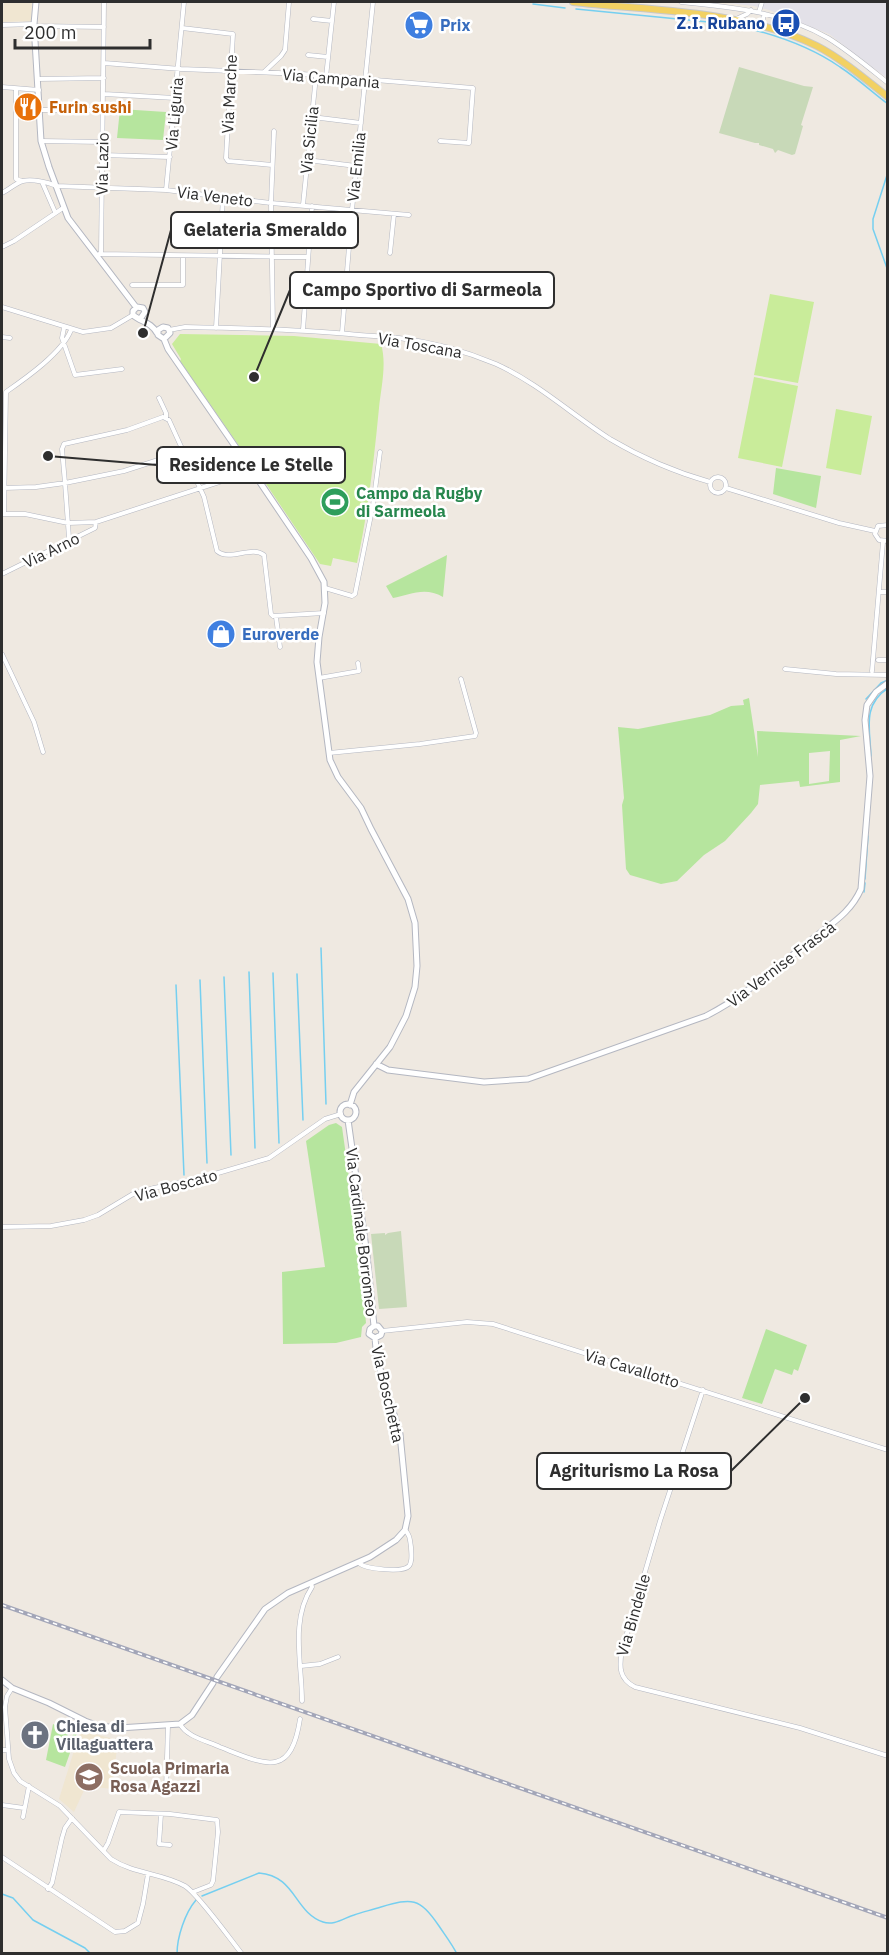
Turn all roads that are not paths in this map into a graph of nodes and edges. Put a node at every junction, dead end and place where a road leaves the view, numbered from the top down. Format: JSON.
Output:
{"nodes":[{"id":1,"x":36,"y":2,"type":"edge"},
{"id":2,"x":104,"y":2,"type":"edge"},
{"id":3,"x":184,"y":2,"type":"edge"},
{"id":4,"x":289,"y":2,"type":"edge"},
{"id":5,"x":334,"y":2,"type":"edge"},
{"id":6,"x":374,"y":2,"type":"edge"},
{"id":7,"x":576,"y":2,"type":"edge"},
{"id":8,"x":681,"y":2,"type":"edge"},
{"id":9,"x":762,"y":2,"type":"edge"},
{"id":10,"x":623,"y":4,"type":"edge"},
{"id":11,"x":750,"y":11,"type":"junction"},
{"id":12,"x":762,"y":13,"type":"junction"},
{"id":13,"x":313,"y":19,"type":"dead end"},
{"id":14,"x":733,"y":20,"type":"junction"},
{"id":15,"x":332,"y":21,"type":"junction"},
{"id":16,"x":754,"y":24,"type":"junction"},
{"id":17,"x":2,"y":25,"type":"edge"},
{"id":18,"x":35,"y":25,"type":"junction"},
{"id":19,"x":762,"y":25,"type":"junction"},
{"id":20,"x":104,"y":27,"type":"junction"},
{"id":21,"x":182,"y":28,"type":"junction"},
{"id":22,"x":308,"y":55,"type":"dead end"},
{"id":23,"x":328,"y":57,"type":"junction"},
{"id":24,"x":277,"y":60,"type":"junction"},
{"id":25,"x":104,"y":63,"type":"junction"},
{"id":26,"x":178,"y":68,"type":"junction"},
{"id":27,"x":230,"y":71,"type":"junction"},
{"id":28,"x":263,"y":73,"type":"junction"},
{"id":29,"x":276,"y":73,"type":"junction"},
{"id":30,"x":316,"y":75,"type":"junction"},
{"id":31,"x":326,"y":77,"type":"junction"},
{"id":32,"x":104,"y":78,"type":"junction"},
{"id":33,"x":38,"y":79,"type":"junction"},
{"id":34,"x":365,"y":81,"type":"junction"},
{"id":35,"x":888,"y":83,"type":"edge"},
{"id":36,"x":2,"y":87,"type":"edge"},
{"id":37,"x":16,"y":89,"type":"junction"},
{"id":38,"x":39,"y":90,"type":"junction"},
{"id":39,"x":104,"y":94,"type":"junction"},
{"id":40,"x":888,"y":97,"type":"edge"},
{"id":41,"x":175,"y":98,"type":"junction"},
{"id":42,"x":39,"y":110,"type":"junction"},
{"id":43,"x":103,"y":110,"type":"junction"},
{"id":44,"x":312,"y":117,"type":"junction"},
{"id":45,"x":361,"y":123,"type":"junction"},
{"id":46,"x":274,"y":131,"type":"dead end"},
{"id":47,"x":41,"y":141,"type":"junction"},
{"id":48,"x":440,"y":141,"type":"dead end"},
{"id":49,"x":102,"y":142,"type":"junction"},
{"id":50,"x":102,"y":155,"type":"junction"},
{"id":51,"x":170,"y":157,"type":"junction"},
{"id":52,"x":307,"y":160,"type":"junction"},
{"id":53,"x":272,"y":165,"type":"junction"},
{"id":54,"x":356,"y":166,"type":"junction"},
{"id":55,"x":22,"y":182,"type":"junction"},
{"id":56,"x":42,"y":182,"type":"junction"},
{"id":57,"x":56,"y":186,"type":"junction"},
{"id":58,"x":102,"y":188,"type":"junction"},
{"id":59,"x":166,"y":190,"type":"junction"},
{"id":60,"x":2,"y":193,"type":"edge"},
{"id":61,"x":222,"y":196,"type":"junction"},
{"id":62,"x":271,"y":203,"type":"junction"},
{"id":63,"x":303,"y":205,"type":"junction"},
{"id":64,"x":312,"y":206,"type":"junction"},
{"id":65,"x":63,"y":208,"type":"junction"},
{"id":66,"x":352,"y":210,"type":"junction"},
{"id":67,"x":56,"y":212,"type":"junction"},
{"id":68,"x":394,"y":214,"type":"junction"},
{"id":69,"x":409,"y":215,"type":"dead end"},
{"id":70,"x":221,"y":218,"type":"junction"},
{"id":71,"x":238,"y":219,"type":"dead end"},
{"id":72,"x":2,"y":247,"type":"edge"},
{"id":73,"x":390,"y":252,"type":"dead end"},
{"id":74,"x":98,"y":254,"type":"junction"},
{"id":75,"x":183,"y":256,"type":"junction"},
{"id":76,"x":219,"y":256,"type":"junction"},
{"id":77,"x":273,"y":256,"type":"junction"},
{"id":78,"x":308,"y":257,"type":"junction"},
{"id":79,"x":132,"y":285,"type":"dead end"},
{"id":80,"x":136,"y":307,"type":"junction"},
{"id":81,"x":2,"y":308,"type":"edge"},
{"id":82,"x":145,"y":312,"type":"junction"},
{"id":83,"x":133,"y":315,"type":"junction"},
{"id":84,"x":140,"y":319,"type":"junction"},
{"id":85,"x":64,"y":328,"type":"junction"},
{"id":86,"x":166,"y":328,"type":"junction"},
{"id":87,"x":216,"y":328,"type":"junction"},
{"id":88,"x":273,"y":329,"type":"junction"},
{"id":89,"x":70,"y":330,"type":"junction"},
{"id":90,"x":303,"y":330,"type":"junction"},
{"id":91,"x":157,"y":333,"type":"junction"},
{"id":92,"x":342,"y":333,"type":"junction"},
{"id":93,"x":2,"y":337,"type":"edge"},
{"id":94,"x":10,"y":338,"type":"dead end"},
{"id":95,"x":164,"y":339,"type":"junction"},
{"id":96,"x":64,"y":341,"type":"junction"},
{"id":97,"x":122,"y":369,"type":"dead end"},
{"id":98,"x":159,"y":398,"type":"dead end"},
{"id":99,"x":166,"y":418,"type":"junction"},
{"id":100,"x":183,"y":452,"type":"junction"},
{"id":101,"x":380,"y":452,"type":"dead end"},
{"id":102,"x":248,"y":465,"type":"junction"},
{"id":103,"x":247,"y":473,"type":"junction"},
{"id":104,"x":255,"y":475,"type":"junction"},
{"id":105,"x":710,"y":482,"type":"junction"},
{"id":106,"x":65,"y":483,"type":"junction"},
{"id":107,"x":4,"y":488,"type":"junction"},
{"id":108,"x":726,"y":488,"type":"junction"},
{"id":109,"x":201,"y":489,"type":"junction"},
{"id":110,"x":3,"y":514,"type":"edge"},
{"id":111,"x":96,"y":522,"type":"junction"},
{"id":112,"x":68,"y":523,"type":"junction"},
{"id":113,"x":888,"y":525,"type":"edge"},
{"id":114,"x":875,"y":531,"type":"junction"},
{"id":115,"x":69,"y":538,"type":"dead end"},
{"id":116,"x":886,"y":541,"type":"edge"},
{"id":117,"x":2,"y":574,"type":"edge"},
{"id":118,"x":325,"y":588,"type":"junction"},
{"id":119,"x":879,"y":592,"type":"junction"},
{"id":120,"x":888,"y":592,"type":"edge"},
{"id":121,"x":324,"y":613,"type":"junction"},
{"id":122,"x":276,"y":617,"type":"junction"},
{"id":123,"x":280,"y":647,"type":"dead end"},
{"id":124,"x":2,"y":654,"type":"edge"},
{"id":125,"x":878,"y":660,"type":"dead end"},
{"id":126,"x":888,"y":660,"type":"edge"},
{"id":127,"x":358,"y":663,"type":"dead end"},
{"id":128,"x":785,"y":669,"type":"dead end"},
{"id":129,"x":872,"y":671,"type":"dead end"},
{"id":130,"x":888,"y":675,"type":"edge"},
{"id":131,"x":319,"y":678,"type":"junction"},
{"id":132,"x":461,"y":679,"type":"dead end"},
{"id":133,"x":888,"y":683,"type":"edge"},
{"id":134,"x":43,"y":752,"type":"dead end"},
{"id":135,"x":328,"y":753,"type":"junction"},
{"id":136,"x":376,"y":1065,"type":"junction"},
{"id":137,"x":350,"y":1105,"type":"junction"},
{"id":138,"x":340,"y":1114,"type":"junction"},
{"id":139,"x":348,"y":1120,"type":"junction"},
{"id":140,"x":2,"y":1227,"type":"edge"},
{"id":141,"x":374,"y":1326,"type":"junction"},
{"id":142,"x":382,"y":1331,"type":"junction"},
{"id":143,"x":375,"y":1338,"type":"junction"},
{"id":144,"x":703,"y":1390,"type":"junction"},
{"id":145,"x":888,"y":1450,"type":"edge"},
{"id":146,"x":405,"y":1530,"type":"junction"},
{"id":147,"x":359,"y":1563,"type":"junction"},
{"id":148,"x":311,"y":1583,"type":"junction"},
{"id":149,"x":338,"y":1657,"type":"dead end"},
{"id":150,"x":302,"y":1666,"type":"junction"},
{"id":151,"x":2,"y":1680,"type":"edge"},
{"id":152,"x":12,"y":1688,"type":"junction"},
{"id":153,"x":302,"y":1701,"type":"dead end"},
{"id":154,"x":300,"y":1719,"type":"dead end"},
{"id":155,"x":180,"y":1724,"type":"junction"},
{"id":156,"x":168,"y":1726,"type":"junction"},
{"id":157,"x":2,"y":1750,"type":"edge"},
{"id":158,"x":8,"y":1750,"type":"junction"},
{"id":159,"x":888,"y":1756,"type":"edge"},
{"id":160,"x":28,"y":1786,"type":"junction"},
{"id":161,"x":166,"y":1790,"type":"dead end"},
{"id":162,"x":2,"y":1805,"type":"edge"},
{"id":163,"x":24,"y":1808,"type":"junction"},
{"id":164,"x":161,"y":1814,"type":"junction"},
{"id":165,"x":22,"y":1817,"type":"dead end"},
{"id":166,"x":72,"y":1818,"type":"junction"},
{"id":167,"x":170,"y":1845,"type":"dead end"},
{"id":168,"x":104,"y":1850,"type":"junction"},
{"id":169,"x":2,"y":1857,"type":"edge"},
{"id":170,"x":148,"y":1874,"type":"junction"},
{"id":171,"x":48,"y":1888,"type":"junction"},
{"id":172,"x":193,"y":1892,"type":"junction"},
{"id":173,"x":242,"y":1953,"type":"edge"}],
"edges":[{"from":1,"to":18,"type":"street"},
{"from":2,"to":20,"type":"street","name":"Via Lazio"},
{"from":3,"to":21,"type":"street","name":"Via Liguria"},
{"from":4,"to":24,"type":"street"},
{"from":5,"to":15,"type":"street"},
{"from":6,"to":34,"type":"street","name":"Via Emilia"},
{"from":7,"to":10,"type":"main road"},
{"from":8,"to":11,"type":"street"},
{"from":9,"to":12,"type":"street"},
{"from":10,"to":14,"type":"main road"},
{"from":11,"to":12,"type":"street"},
{"from":11,"to":14,"type":"street"},
{"from":11,"to":16,"type":"street"},
{"from":12,"to":19,"type":"street"},
{"from":12,"to":35,"type":"street"},
{"from":13,"to":15,"type":"street"},
{"from":14,"to":16,"type":"main road"},
{"from":15,"to":23,"type":"street"},
{"from":16,"to":19,"type":"main road"},
{"from":17,"to":18,"type":"street"},
{"from":18,"to":20,"type":"street"},
{"from":18,"to":33,"type":"street"},
{"from":19,"to":40,"type":"main road"},
{"from":20,"to":25,"type":"street","name":"Via Lazio"},
{"from":21,"to":26,"type":"street","name":"Via Liguria"},
{"from":21,"to":27,"type":"street","name":"Via Marche"},
{"from":22,"to":23,"type":"street"},
{"from":23,"to":31,"type":"street"},
{"from":24,"to":28,"type":"street"},
{"from":24,"to":29,"type":"street"},
{"from":25,"to":26,"type":"street","name":"Via Campania"},
{"from":25,"to":32,"type":"street","name":"Via Lazio"},
{"from":26,"to":27,"type":"street","name":"Via Campania"},
{"from":26,"to":41,"type":"street","name":"Via Liguria"},
{"from":27,"to":28,"type":"street","name":"Via Campania"},
{"from":27,"to":53,"type":"street","name":"Via Marche"},
{"from":28,"to":29,"type":"street","name":"Via Campania"},
{"from":29,"to":30,"type":"street","name":"Via Campania"},
{"from":30,"to":31,"type":"street","name":"Via Campania"},
{"from":30,"to":44,"type":"street","name":"Via Sicilia"},
{"from":31,"to":34,"type":"street","name":"Via Campania"},
{"from":32,"to":33,"type":"street"},
{"from":32,"to":39,"type":"street","name":"Via Lazio"},
{"from":33,"to":38,"type":"street"},
{"from":34,"to":45,"type":"street","name":"Via Emilia"},
{"from":34,"to":48,"type":"street","name":"Via Campania"},
{"from":36,"to":37,"type":"street"},
{"from":37,"to":38,"type":"street"},
{"from":37,"to":55,"type":"street"},
{"from":38,"to":42,"type":"street"},
{"from":39,"to":41,"type":"street"},
{"from":39,"to":43,"type":"street","name":"Via Lazio"},
{"from":41,"to":51,"type":"street","name":"Via Liguria"},
{"from":42,"to":43,"type":"street"},
{"from":42,"to":47,"type":"street"},
{"from":43,"to":49,"type":"street","name":"Via Lazio"},
{"from":44,"to":45,"type":"street"},
{"from":44,"to":52,"type":"street","name":"Via Sicilia"},
{"from":45,"to":54,"type":"street","name":"Via Emilia"},
{"from":46,"to":53,"type":"street"},
{"from":47,"to":49,"type":"street"},
{"from":47,"to":57,"type":"street"},
{"from":49,"to":50,"type":"street","name":"Via Lazio"},
{"from":50,"to":51,"type":"street"},
{"from":50,"to":58,"type":"street","name":"Via Lazio"},
{"from":51,"to":59,"type":"street","name":"Via Liguria"},
{"from":52,"to":54,"type":"street"},
{"from":52,"to":63,"type":"street","name":"Via Sicilia"},
{"from":53,"to":62,"type":"street"},
{"from":54,"to":66,"type":"street","name":"Via Emilia"},
{"from":55,"to":56,"type":"street","name":"Via Veneto"},
{"from":55,"to":60,"type":"street"},
{"from":56,"to":57,"type":"street","name":"Via Veneto"},
{"from":56,"to":67,"type":"street"},
{"from":57,"to":58,"type":"street","name":"Via Veneto"},
{"from":57,"to":65,"type":"street"},
{"from":58,"to":59,"type":"street","name":"Via Veneto"},
{"from":58,"to":74,"type":"street","name":"Via Lazio"},
{"from":59,"to":61,"type":"street","name":"Via Veneto"},
{"from":61,"to":62,"type":"street","name":"Via Veneto"},
{"from":61,"to":70,"type":"street"},
{"from":62,"to":63,"type":"street","name":"Via Veneto"},
{"from":62,"to":77,"type":"street"},
{"from":63,"to":64,"type":"street","name":"Via Veneto"},
{"from":64,"to":66,"type":"street","name":"Via Veneto"},
{"from":64,"to":78,"type":"street"},
{"from":65,"to":67,"type":"street"},
{"from":65,"to":74,"type":"street"},
{"from":66,"to":68,"type":"street","name":"Via Veneto"},
{"from":66,"to":92,"type":"street","name":"Via Emilia"},
{"from":67,"to":72,"type":"street"},
{"from":68,"to":69,"type":"street","name":"Via Veneto"},
{"from":68,"to":73,"type":"street"},
{"from":70,"to":71,"type":"street"},
{"from":70,"to":76,"type":"street"},
{"from":74,"to":75,"type":"street"},
{"from":74,"to":80,"type":"street"},
{"from":75,"to":76,"type":"street"},
{"from":75,"to":79,"type":"street"},
{"from":76,"to":77,"type":"street"},
{"from":76,"to":87,"type":"street"},
{"from":77,"to":78,"type":"street"},
{"from":77,"to":88,"type":"street"},
{"from":78,"to":90,"type":"street"},
{"from":80,"to":82,"type":"street"},
{"from":80,"to":83,"type":"street"},
{"from":81,"to":85,"type":"street"},
{"from":82,"to":84,"type":"street"},
{"from":82,"to":86,"type":"street"},
{"from":83,"to":84,"type":"street","name":"Via Cardinale Borromeo"},
{"from":83,"to":89,"type":"street"},
{"from":84,"to":91,"type":"street","name":"Via Cardinale Borromeo"},
{"from":85,"to":89,"type":"street"},
{"from":85,"to":96,"type":"street"},
{"from":86,"to":87,"type":"street","name":"Via Toscana"},
{"from":86,"to":91,"type":"street"},
{"from":86,"to":95,"type":"street"},
{"from":87,"to":88,"type":"street","name":"Via Toscana"},
{"from":88,"to":90,"type":"street","name":"Via Toscana"},
{"from":89,"to":96,"type":"street"},
{"from":90,"to":92,"type":"street","name":"Via Toscana"},
{"from":91,"to":95,"type":"street","name":"Via Cardinale Borromeo"},
{"from":92,"to":105,"type":"street","name":"Via Toscana"},
{"from":93,"to":94,"type":"street"},
{"from":95,"to":102,"type":"street","name":"Via Cardinale Borromeo"},
{"from":96,"to":97,"type":"street"},
{"from":96,"to":107,"type":"street"},
{"from":98,"to":99,"type":"street"},
{"from":99,"to":100,"type":"street"},
{"from":99,"to":106,"type":"street"},
{"from":100,"to":106,"type":"street"},
{"from":100,"to":109,"type":"street"},
{"from":101,"to":118,"type":"street"},
{"from":102,"to":103,"type":"street"},
{"from":102,"to":104,"type":"street","name":"Via Cardinale Borromeo"},
{"from":103,"to":104,"type":"street"},
{"from":103,"to":109,"type":"street"},
{"from":104,"to":118,"type":"street","name":"Via Cardinale Borromeo"},
{"from":105,"to":108,"type":"street","name":"Via Toscana"},
{"from":105,"to":108,"type":"street","name":"Via Toscana"},
{"from":106,"to":107,"type":"street"},
{"from":106,"to":112,"type":"street"},
{"from":107,"to":110,"type":"street"},
{"from":108,"to":114,"type":"street","name":"Via Toscana"},
{"from":109,"to":111,"type":"street"},
{"from":109,"to":122,"type":"street"},
{"from":110,"to":112,"type":"street"},
{"from":111,"to":112,"type":"street"},
{"from":111,"to":117,"type":"street","name":"Via Arno"},
{"from":112,"to":115,"type":"street"},
{"from":113,"to":114,"type":"street"},
{"from":114,"to":116,"type":"street"},
{"from":116,"to":119,"type":"street"},
{"from":118,"to":121,"type":"street","name":"Via Cardinale Borromeo"},
{"from":119,"to":120,"type":"street"},
{"from":119,"to":129,"type":"street"},
{"from":121,"to":122,"type":"street"},
{"from":121,"to":131,"type":"street","name":"Via Cardinale Borromeo"},
{"from":122,"to":123,"type":"street"},
{"from":124,"to":134,"type":"street"},
{"from":125,"to":126,"type":"street"},
{"from":127,"to":131,"type":"street"},
{"from":128,"to":130,"type":"street"},
{"from":131,"to":135,"type":"street","name":"Via Cardinale Borromeo"},
{"from":132,"to":135,"type":"street"},
{"from":133,"to":136,"type":"street","name":"Via Vernise Frascà"},
{"from":135,"to":136,"type":"street","name":"Via Cardinale Borromeo"},
{"from":136,"to":137,"type":"street","name":"Via Cardinale Borromeo"},
{"from":137,"to":138,"type":"street","name":"Via Cardinale Borromeo"},
{"from":137,"to":139,"type":"street","name":"Via Cardinale Borromeo"},
{"from":138,"to":139,"type":"street"},
{"from":138,"to":140,"type":"street","name":"Via Boscato"},
{"from":139,"to":141,"type":"street","name":"Via Cardinale Borromeo"},
{"from":141,"to":142,"type":"street"},
{"from":141,"to":143,"type":"street","name":"Via Cardinale Borromeo"},
{"from":142,"to":143,"type":"street","name":"Via Boschetta"},
{"from":142,"to":144,"type":"street","name":"Via Cavallotto"},
{"from":143,"to":146,"type":"street","name":"Via Boschetta"},
{"from":144,"to":145,"type":"street","name":"Via Cavallotto"},
{"from":144,"to":159,"type":"street","name":"Via Bindelle"},
{"from":146,"to":147,"type":"street"},
{"from":146,"to":147,"type":"street"},
{"from":147,"to":148,"type":"street"},
{"from":148,"to":150,"type":"street"},
{"from":148,"to":155,"type":"street"},
{"from":149,"to":150,"type":"street"},
{"from":150,"to":153,"type":"street"},
{"from":151,"to":152,"type":"street"},
{"from":152,"to":156,"type":"street"},
{"from":152,"to":158,"type":"street"},
{"from":154,"to":155,"type":"street"},
{"from":155,"to":156,"type":"street"},
{"from":156,"to":161,"type":"street"},
{"from":157,"to":158,"type":"street"},
{"from":158,"to":160,"type":"street"},
{"from":160,"to":163,"type":"street"},
{"from":160,"to":166,"type":"street"},
{"from":162,"to":163,"type":"street"},
{"from":163,"to":165,"type":"street"},
{"from":164,"to":167,"type":"street"},
{"from":164,"to":168,"type":"street"},
{"from":164,"to":172,"type":"street"},
{"from":166,"to":168,"type":"street"},
{"from":166,"to":171,"type":"street"},
{"from":168,"to":170,"type":"street"},
{"from":169,"to":171,"type":"street"},
{"from":170,"to":171,"type":"street"},
{"from":170,"to":172,"type":"street"},
{"from":172,"to":173,"type":"street"}]}
